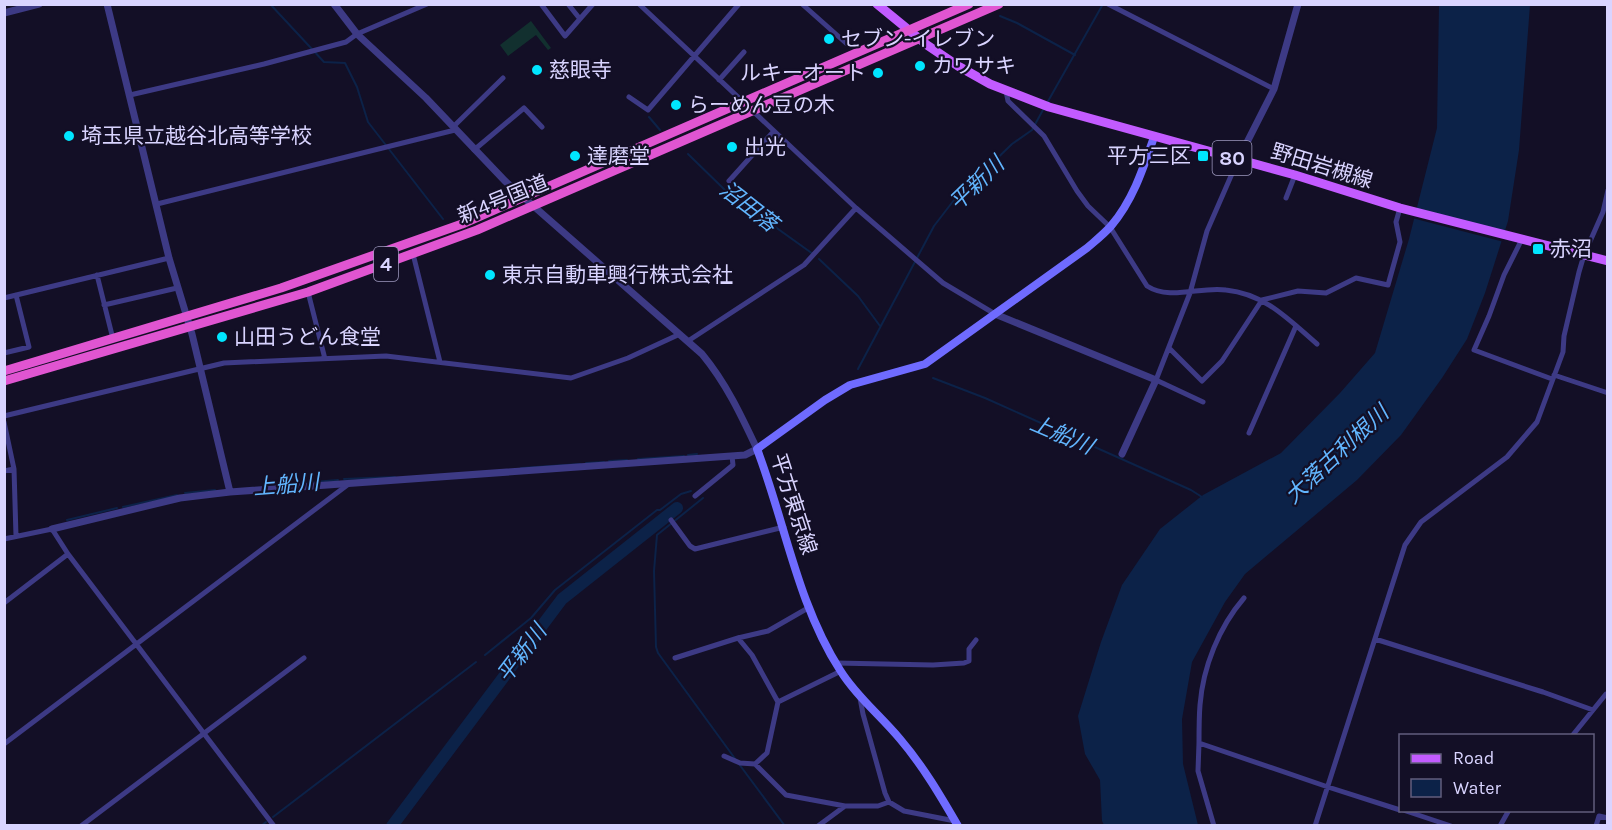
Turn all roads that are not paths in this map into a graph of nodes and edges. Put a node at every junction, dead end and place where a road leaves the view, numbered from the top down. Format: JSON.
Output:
{"nodes":[{"id":1,"x":39,"y":4,"type":"edge"},
{"id":2,"x":107,"y":4,"type":"edge"},
{"id":3,"x":334,"y":4,"type":"edge"},
{"id":4,"x":427,"y":4,"type":"edge"},
{"id":5,"x":541,"y":4,"type":"edge"},
{"id":6,"x":568,"y":4,"type":"edge"},
{"id":7,"x":593,"y":4,"type":"edge"},
{"id":8,"x":639,"y":4,"type":"edge"},
{"id":9,"x":739,"y":4,"type":"edge"},
{"id":10,"x":802,"y":4,"type":"edge"},
{"id":11,"x":969,"y":4,"type":"edge"},
{"id":12,"x":999,"y":4,"type":"edge"},
{"id":13,"x":1108,"y":4,"type":"edge"},
{"id":14,"x":1298,"y":4,"type":"edge"},
{"id":15,"x":879,"y":5,"type":"edge"},
{"id":16,"x":4,"y":13,"type":"edge"},
{"id":17,"x":580,"y":20,"type":"junction"},
{"id":18,"x":909,"y":31,"type":"junction"},
{"id":19,"x":357,"y":34,"type":"junction"},
{"id":20,"x":919,"y":39,"type":"junction"},
{"id":21,"x":847,"y":44,"type":"dead end"},
{"id":22,"x":744,"y":52,"type":"dead end"},
{"id":23,"x":695,"y":57,"type":"junction"},
{"id":24,"x":503,"y":78,"type":"dead end"},
{"id":25,"x":719,"y":80,"type":"junction"},
{"id":26,"x":1274,"y":89,"type":"junction"},
{"id":27,"x":1006,"y":92,"type":"junction"},
{"id":28,"x":130,"y":95,"type":"junction"},
{"id":29,"x":629,"y":97,"type":"dead end"},
{"id":30,"x":744,"y":103,"type":"junction"},
{"id":31,"x":753,"y":111,"type":"junction"},
{"id":32,"x":542,"y":127,"type":"dead end"},
{"id":33,"x":454,"y":129,"type":"junction"},
{"id":34,"x":774,"y":131,"type":"junction"},
{"id":35,"x":1154,"y":137,"type":"junction"},
{"id":36,"x":474,"y":150,"type":"junction"},
{"id":37,"x":1238,"y":160,"type":"junction"},
{"id":38,"x":1295,"y":176,"type":"junction"},
{"id":39,"x":729,"y":181,"type":"dead end"},
{"id":40,"x":1608,"y":190,"type":"edge"},
{"id":41,"x":525,"y":198,"type":"junction"},
{"id":42,"x":1286,"y":198,"type":"dead end"},
{"id":43,"x":157,"y":204,"type":"junction"},
{"id":44,"x":535,"y":206,"type":"junction"},
{"id":45,"x":856,"y":208,"type":"junction"},
{"id":46,"x":1400,"y":208,"type":"junction"},
{"id":47,"x":1605,"y":211,"type":"edge"},
{"id":48,"x":1110,"y":227,"type":"junction"},
{"id":49,"x":1522,"y":239,"type":"junction"},
{"id":50,"x":413,"y":254,"type":"junction"},
{"id":51,"x":1584,"y":255,"type":"junction"},
{"id":52,"x":169,"y":258,"type":"junction"},
{"id":53,"x":1608,"y":261,"type":"edge"},
{"id":54,"x":98,"y":275,"type":"junction"},
{"id":55,"x":177,"y":288,"type":"junction"},
{"id":56,"x":308,"y":292,"type":"junction"},
{"id":57,"x":1190,"y":293,"type":"junction"},
{"id":58,"x":16,"y":295,"type":"junction"},
{"id":59,"x":4,"y":298,"type":"edge"},
{"id":60,"x":1262,"y":300,"type":"junction"},
{"id":61,"x":104,"y":305,"type":"junction"},
{"id":62,"x":995,"y":314,"type":"junction"},
{"id":63,"x":186,"y":317,"type":"junction"},
{"id":64,"x":1296,"y":326,"type":"junction"},
{"id":65,"x":189,"y":328,"type":"junction"},
{"id":66,"x":680,"y":334,"type":"junction"},
{"id":67,"x":113,"y":339,"type":"junction"},
{"id":68,"x":688,"y":341,"type":"junction"},
{"id":69,"x":1317,"y":344,"type":"dead end"},
{"id":70,"x":1169,"y":348,"type":"junction"},
{"id":71,"x":4,"y":352,"type":"edge"},
{"id":72,"x":325,"y":359,"type":"junction"},
{"id":73,"x":440,"y":362,"type":"junction"},
{"id":74,"x":200,"y":367,"type":"junction"},
{"id":75,"x":4,"y":371,"type":"edge"},
{"id":76,"x":1553,"y":377,"type":"junction"},
{"id":77,"x":4,"y":381,"type":"edge"},
{"id":78,"x":1156,"y":381,"type":"junction"},
{"id":79,"x":1608,"y":393,"type":"edge"},
{"id":80,"x":1203,"y":402,"type":"dead end"},
{"id":81,"x":4,"y":416,"type":"edge"},
{"id":82,"x":4,"y":422,"type":"edge"},
{"id":83,"x":1249,"y":433,"type":"dead end"},
{"id":84,"x":757,"y":449,"type":"junction"},
{"id":85,"x":1122,"y":454,"type":"dead end"},
{"id":86,"x":732,"y":456,"type":"junction"},
{"id":87,"x":14,"y":469,"type":"junction"},
{"id":88,"x":4,"y":471,"type":"edge"},
{"id":89,"x":350,"y":483,"type":"junction"},
{"id":90,"x":229,"y":489,"type":"junction"},
{"id":91,"x":696,"y":496,"type":"dead end"},
{"id":92,"x":671,"y":520,"type":"dead end"},
{"id":93,"x":784,"y":527,"type":"junction"},
{"id":94,"x":52,"y":529,"type":"junction"},
{"id":95,"x":16,"y":537,"type":"junction"},
{"id":96,"x":4,"y":539,"type":"edge"},
{"id":97,"x":68,"y":554,"type":"junction"},
{"id":98,"x":1244,"y":598,"type":"dead end"},
{"id":99,"x":4,"y":603,"type":"edge"},
{"id":100,"x":808,"y":608,"type":"junction"},
{"id":101,"x":738,"y":638,"type":"junction"},
{"id":102,"x":1375,"y":639,"type":"junction"},
{"id":103,"x":976,"y":640,"type":"dead end"},
{"id":104,"x":137,"y":645,"type":"junction"},
{"id":105,"x":304,"y":658,"type":"dead end"},
{"id":106,"x":675,"y":658,"type":"dead end"},
{"id":107,"x":836,"y":663,"type":"junction"},
{"id":108,"x":841,"y":672,"type":"junction"},
{"id":109,"x":1608,"y":695,"type":"edge"},
{"id":110,"x":860,"y":698,"type":"junction"},
{"id":111,"x":778,"y":702,"type":"junction"},
{"id":112,"x":1593,"y":710,"type":"junction"},
{"id":113,"x":205,"y":734,"type":"junction"},
{"id":114,"x":1573,"y":734,"type":"edge"},
{"id":115,"x":1199,"y":742,"type":"junction"},
{"id":116,"x":4,"y":744,"type":"edge"},
{"id":117,"x":724,"y":756,"type":"dead end"},
{"id":118,"x":755,"y":764,"type":"junction"},
{"id":119,"x":1328,"y":788,"type":"junction"},
{"id":120,"x":889,"y":802,"type":"junction"},
{"id":121,"x":845,"y":806,"type":"junction"},
{"id":122,"x":1399,"y":809,"type":"edge"},
{"id":123,"x":1409,"y":812,"type":"edge"},
{"id":124,"x":1508,"y":812,"type":"edge"},
{"id":125,"x":829,"y":818,"type":"junction"},
{"id":126,"x":1608,"y":818,"type":"edge"},
{"id":127,"x":957,"y":823,"type":"edge"},
{"id":128,"x":81,"y":825,"type":"edge"},
{"id":129,"x":274,"y":825,"type":"edge"},
{"id":130,"x":818,"y":825,"type":"edge"},
{"id":131,"x":832,"y":825,"type":"edge"},
{"id":132,"x":1214,"y":825,"type":"edge"},
{"id":133,"x":1315,"y":825,"type":"edge"},
{"id":134,"x":1451,"y":825,"type":"edge"},
{"id":135,"x":1500,"y":825,"type":"edge"},
{"id":136,"x":1596,"y":825,"type":"edge"}],
"edges":[{"from":1,"to":16,"type":"street"},
{"from":2,"to":28,"type":"street"},
{"from":3,"to":19,"type":"street"},
{"from":4,"to":19,"type":"street"},
{"from":5,"to":17,"type":"street"},
{"from":6,"to":17,"type":"street"},
{"from":7,"to":17,"type":"street"},
{"from":8,"to":23,"type":"street"},
{"from":9,"to":23,"type":"street"},
{"from":10,"to":21,"type":"street"},
{"from":11,"to":18,"type":"highway","name":"新4号国道","number":"4"},
{"from":12,"to":20,"type":"highway","name":"新4号国道","number":"4"},
{"from":13,"to":26,"type":"street"},
{"from":14,"to":26,"type":"street"},
{"from":15,"to":18,"type":"main road","name":"野田岩槻線","number":"80"},
{"from":18,"to":20,"type":"main road","name":"野田岩槻線","number":"80"},
{"from":18,"to":30,"type":"highway","name":"新4号国道","number":"4"},
{"from":19,"to":28,"type":"street"},
{"from":19,"to":33,"type":"street"},
{"from":20,"to":27,"type":"main road","name":"野田岩槻線","number":"80"},
{"from":20,"to":31,"type":"highway","name":"新4号国道","number":"4"},
{"from":22,"to":25,"type":"street"},
{"from":23,"to":25,"type":"street"},
{"from":23,"to":29,"type":"street"},
{"from":24,"to":33,"type":"street"},
{"from":25,"to":30,"type":"street"},
{"from":26,"to":37,"type":"street"},
{"from":27,"to":35,"type":"main road","name":"野田岩槻線","number":"80"},
{"from":27,"to":48,"type":"street"},
{"from":28,"to":43,"type":"street"},
{"from":30,"to":31,"type":"street"},
{"from":30,"to":41,"type":"highway","name":"新4号国道","number":"4"},
{"from":31,"to":34,"type":"street"},
{"from":31,"to":44,"type":"highway","name":"新4号国道","number":"4"},
{"from":32,"to":36,"type":"street"},
{"from":33,"to":36,"type":"street"},
{"from":33,"to":43,"type":"street"},
{"from":34,"to":39,"type":"street"},
{"from":34,"to":45,"type":"street"},
{"from":35,"to":37,"type":"main road","name":"野田岩槻線","number":"80"},
{"from":35,"to":48,"type":"main road","name":"平方東京線"},
{"from":36,"to":41,"type":"street"},
{"from":37,"to":38,"type":"main road","name":"野田岩槻線","number":"80"},
{"from":37,"to":57,"type":"street"},
{"from":38,"to":42,"type":"street"},
{"from":38,"to":46,"type":"main road","name":"野田岩槻線","number":"80"},
{"from":40,"to":47,"type":"street"},
{"from":41,"to":44,"type":"street"},
{"from":41,"to":63,"type":"highway","name":"新4号国道","number":"4"},
{"from":43,"to":52,"type":"street"},
{"from":44,"to":50,"type":"highway","name":"新4号国道","number":"4"},
{"from":44,"to":66,"type":"street"},
{"from":45,"to":62,"type":"street"},
{"from":45,"to":68,"type":"street"},
{"from":46,"to":49,"type":"main road","name":"野田岩槻線","number":"80"},
{"from":46,"to":60,"type":"street"},
{"from":47,"to":51,"type":"street"},
{"from":48,"to":57,"type":"street"},
{"from":48,"to":62,"type":"main road","name":"平方東京線"},
{"from":49,"to":51,"type":"main road","name":"野田岩槻線","number":"80"},
{"from":49,"to":76,"type":"street"},
{"from":50,"to":56,"type":"highway","name":"新4号国道","number":"4"},
{"from":50,"to":73,"type":"street"},
{"from":51,"to":53,"type":"main road","name":"野田岩槻線","number":"80"},
{"from":51,"to":76,"type":"street"},
{"from":52,"to":54,"type":"street"},
{"from":52,"to":55,"type":"street"},
{"from":54,"to":58,"type":"street"},
{"from":54,"to":61,"type":"street"},
{"from":55,"to":61,"type":"street"},
{"from":55,"to":63,"type":"street"},
{"from":56,"to":65,"type":"highway","name":"新4号国道","number":"4"},
{"from":56,"to":72,"type":"street"},
{"from":57,"to":60,"type":"street"},
{"from":57,"to":70,"type":"street"},
{"from":58,"to":59,"type":"street"},
{"from":58,"to":71,"type":"street"},
{"from":60,"to":64,"type":"street"},
{"from":60,"to":70,"type":"street"},
{"from":61,"to":67,"type":"street"},
{"from":62,"to":78,"type":"street"},
{"from":62,"to":84,"type":"main road","name":"平方東京線"},
{"from":63,"to":65,"type":"street"},
{"from":63,"to":67,"type":"highway","name":"新4号国道","number":"4"},
{"from":64,"to":69,"type":"street"},
{"from":64,"to":83,"type":"street"},
{"from":65,"to":74,"type":"street"},
{"from":65,"to":77,"type":"highway","name":"新4号国道","number":"4"},
{"from":66,"to":68,"type":"street"},
{"from":66,"to":73,"type":"street"},
{"from":67,"to":75,"type":"highway","name":"新4号国道","number":"4"},
{"from":68,"to":84,"type":"street"},
{"from":70,"to":78,"type":"street"},
{"from":72,"to":73,"type":"street"},
{"from":72,"to":74,"type":"street"},
{"from":74,"to":81,"type":"street"},
{"from":74,"to":90,"type":"street"},
{"from":76,"to":79,"type":"street"},
{"from":76,"to":102,"type":"street"},
{"from":78,"to":80,"type":"street"},
{"from":78,"to":85,"type":"street"},
{"from":82,"to":87,"type":"street"},
{"from":84,"to":86,"type":"street"},
{"from":84,"to":93,"type":"main road","name":"平方東京線"},
{"from":86,"to":89,"type":"street"},
{"from":86,"to":91,"type":"street"},
{"from":87,"to":88,"type":"street"},
{"from":87,"to":95,"type":"street"},
{"from":89,"to":90,"type":"street"},
{"from":89,"to":104,"type":"street"},
{"from":90,"to":94,"type":"street"},
{"from":92,"to":93,"type":"street"},
{"from":93,"to":100,"type":"main road","name":"平方東京線"},
{"from":94,"to":95,"type":"street"},
{"from":94,"to":97,"type":"street"},
{"from":95,"to":96,"type":"street"},
{"from":97,"to":99,"type":"street"},
{"from":97,"to":104,"type":"street"},
{"from":98,"to":115,"type":"street"},
{"from":100,"to":101,"type":"street"},
{"from":100,"to":107,"type":"main road","name":"平方東京線"},
{"from":101,"to":106,"type":"street"},
{"from":101,"to":111,"type":"street"},
{"from":102,"to":112,"type":"street"},
{"from":102,"to":119,"type":"street"},
{"from":103,"to":107,"type":"street"},
{"from":104,"to":113,"type":"street"},
{"from":104,"to":116,"type":"street"},
{"from":105,"to":113,"type":"street"},
{"from":107,"to":108,"type":"main road","name":"平方東京線"},
{"from":108,"to":110,"type":"main road","name":"平方東京線"},
{"from":108,"to":111,"type":"street"},
{"from":109,"to":112,"type":"street"},
{"from":110,"to":120,"type":"street"},
{"from":110,"to":127,"type":"main road","name":"平方東京線"},
{"from":111,"to":118,"type":"street"},
{"from":112,"to":114,"type":"street"},
{"from":113,"to":128,"type":"street"},
{"from":113,"to":129,"type":"street"},
{"from":115,"to":119,"type":"street"},
{"from":115,"to":132,"type":"street"},
{"from":117,"to":118,"type":"street"},
{"from":118,"to":121,"type":"street"},
{"from":119,"to":122,"type":"street"},
{"from":119,"to":133,"type":"street"},
{"from":120,"to":121,"type":"street"},
{"from":120,"to":127,"type":"street"},
{"from":121,"to":125,"type":"street"},
{"from":123,"to":134,"type":"street"},
{"from":124,"to":135,"type":"street"},
{"from":125,"to":130,"type":"street"},
{"from":125,"to":131,"type":"street"},
{"from":126,"to":136,"type":"street"}]}
